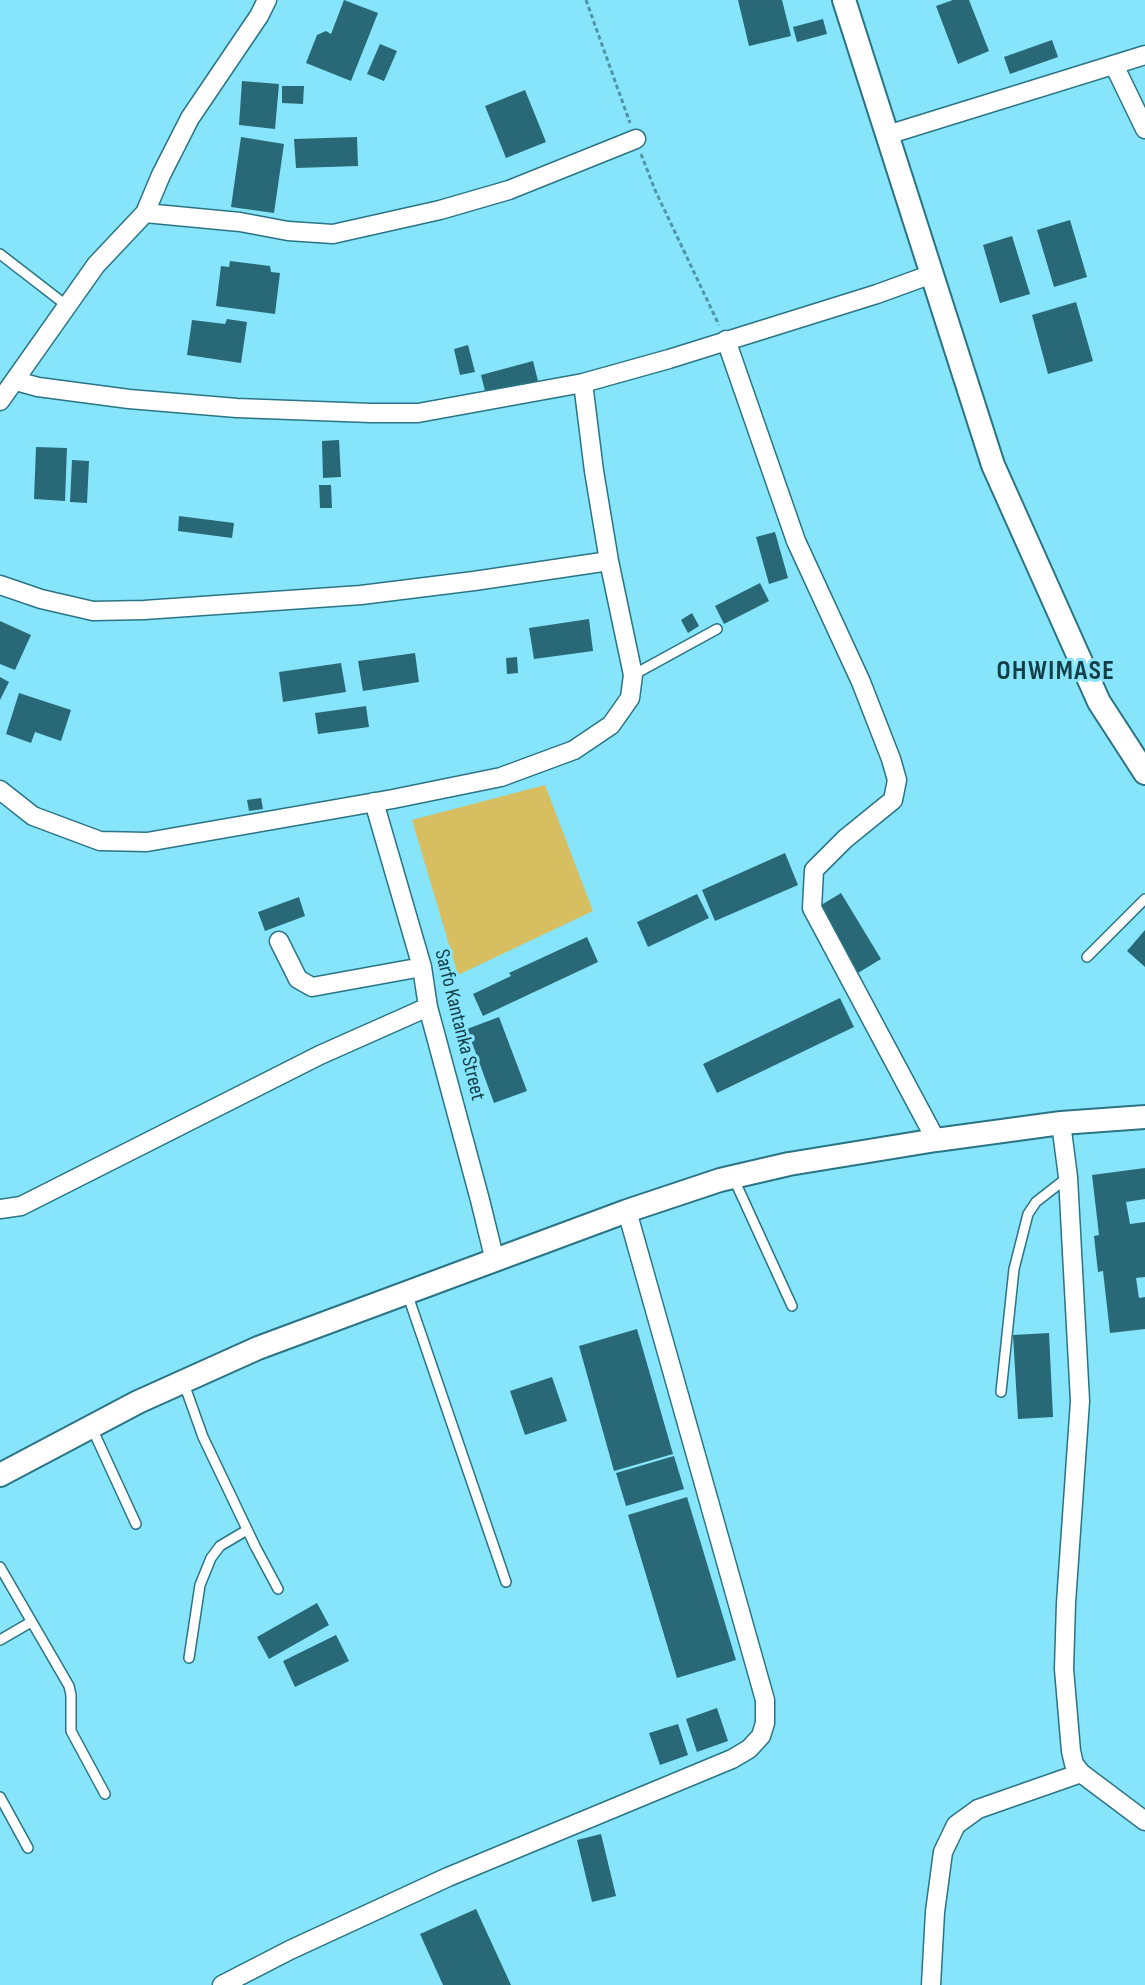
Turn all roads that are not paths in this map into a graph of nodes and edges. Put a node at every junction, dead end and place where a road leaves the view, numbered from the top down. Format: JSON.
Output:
{"nodes":[{"id":1,"x":267,"y":0,"type":"edge"},
{"id":2,"x":844,"y":0,"type":"edge"},
{"id":3,"x":1145,"y":55,"type":"edge"},
{"id":4,"x":1113,"y":65,"type":"junction"},
{"id":5,"x":1145,"y":129,"type":"edge"},
{"id":6,"x":887,"y":135,"type":"junction"},
{"id":7,"x":636,"y":139,"type":"road end"},
{"id":8,"x":145,"y":213,"type":"junction"},
{"id":9,"x":0,"y":254,"type":"edge"},
{"id":10,"x":932,"y":274,"type":"junction"},
{"id":11,"x":66,"y":305,"type":"junction"},
{"id":12,"x":726,"y":340,"type":"junction"},
{"id":13,"x":16,"y":381,"type":"junction"},
{"id":14,"x":582,"y":383,"type":"junction"},
{"id":15,"x":0,"y":401,"type":"edge"},
{"id":16,"x":609,"y":561,"type":"junction"},
{"id":17,"x":0,"y":585,"type":"edge"},
{"id":18,"x":717,"y":629,"type":"dead end"},
{"id":19,"x":633,"y":675,"type":"junction"},
{"id":20,"x":1145,"y":773,"type":"edge"},
{"id":21,"x":0,"y":790,"type":"edge"},
{"id":22,"x":374,"y":802,"type":"junction"},
{"id":23,"x":1145,"y":899,"type":"edge"},
{"id":24,"x":279,"y":941,"type":"dead end"},
{"id":25,"x":1087,"y":957,"type":"dead end"},
{"id":26,"x":422,"y":967,"type":"junction"},
{"id":27,"x":428,"y":1007,"type":"junction"},
{"id":28,"x":1145,"y":1117,"type":"edge"},
{"id":29,"x":1061,"y":1123,"type":"junction"},
{"id":30,"x":936,"y":1140,"type":"junction"},
{"id":31,"x":733,"y":1177,"type":"junction"},
{"id":32,"x":1068,"y":1177,"type":"junction"},
{"id":33,"x":0,"y":1209,"type":"edge"},
{"id":34,"x":627,"y":1211,"type":"junction"},
{"id":35,"x":495,"y":1261,"type":"junction"},
{"id":36,"x":407,"y":1293,"type":"junction"},
{"id":37,"x":792,"y":1306,"type":"dead end"},
{"id":38,"x":183,"y":1381,"type":"junction"},
{"id":39,"x":1001,"y":1392,"type":"dead end"},
{"id":40,"x":92,"y":1426,"type":"junction"},
{"id":41,"x":0,"y":1475,"type":"edge"},
{"id":42,"x":136,"y":1524,"type":"dead end"},
{"id":43,"x":247,"y":1530,"type":"junction"},
{"id":44,"x":0,"y":1567,"type":"edge"},
{"id":45,"x":506,"y":1582,"type":"dead end"},
{"id":46,"x":278,"y":1589,"type":"dead end"},
{"id":47,"x":32,"y":1622,"type":"junction"},
{"id":48,"x":0,"y":1640,"type":"edge"},
{"id":49,"x":189,"y":1658,"type":"dead end"},
{"id":50,"x":1081,"y":1773,"type":"junction"},
{"id":51,"x":105,"y":1794,"type":"dead end"},
{"id":52,"x":0,"y":1797,"type":"edge"},
{"id":53,"x":1145,"y":1821,"type":"edge"},
{"id":54,"x":28,"y":1848,"type":"dead end"},
{"id":55,"x":222,"y":1985,"type":"edge"},
{"id":56,"x":931,"y":1985,"type":"edge"}],
"edges":[{"from":1,"to":8,"type":"street"},
{"from":2,"to":6,"type":"street"},
{"from":3,"to":4,"type":"street"},
{"from":4,"to":5,"type":"street"},
{"from":4,"to":6,"type":"street"},
{"from":6,"to":10,"type":"street"},
{"from":7,"to":8,"type":"street"},
{"from":8,"to":11,"type":"street"},
{"from":9,"to":11,"type":"lane"},
{"from":10,"to":12,"type":"street"},
{"from":10,"to":20,"type":"street"},
{"from":11,"to":13,"type":"street"},
{"from":12,"to":14,"type":"street"},
{"from":12,"to":30,"type":"street"},
{"from":13,"to":14,"type":"street"},
{"from":13,"to":15,"type":"street"},
{"from":14,"to":16,"type":"street"},
{"from":16,"to":17,"type":"street"},
{"from":16,"to":19,"type":"street"},
{"from":18,"to":19,"type":"lane"},
{"from":19,"to":22,"type":"street"},
{"from":21,"to":22,"type":"street"},
{"from":22,"to":26,"type":"street","name":"Sarfo Kantanka Street"},
{"from":23,"to":25,"type":"lane"},
{"from":24,"to":26,"type":"street"},
{"from":26,"to":27,"type":"street","name":"Sarfo Kantanka Street"},
{"from":27,"to":33,"type":"street"},
{"from":27,"to":35,"type":"street","name":"Sarfo Kantanka Street"},
{"from":28,"to":29,"type":"street"},
{"from":29,"to":30,"type":"street"},
{"from":29,"to":32,"type":"street"},
{"from":30,"to":31,"type":"street"},
{"from":31,"to":34,"type":"street"},
{"from":31,"to":37,"type":"lane"},
{"from":32,"to":39,"type":"lane"},
{"from":32,"to":50,"type":"street"},
{"from":34,"to":35,"type":"street"},
{"from":34,"to":55,"type":"street"},
{"from":35,"to":36,"type":"street"},
{"from":36,"to":38,"type":"street"},
{"from":36,"to":45,"type":"lane"},
{"from":38,"to":40,"type":"street"},
{"from":38,"to":43,"type":"lane"},
{"from":40,"to":41,"type":"street"},
{"from":40,"to":42,"type":"lane"},
{"from":43,"to":46,"type":"lane"},
{"from":43,"to":49,"type":"lane"},
{"from":44,"to":47,"type":"lane"},
{"from":47,"to":48,"type":"lane"},
{"from":47,"to":51,"type":"lane"},
{"from":50,"to":53,"type":"street"},
{"from":50,"to":56,"type":"street"},
{"from":52,"to":54,"type":"lane"}]}
